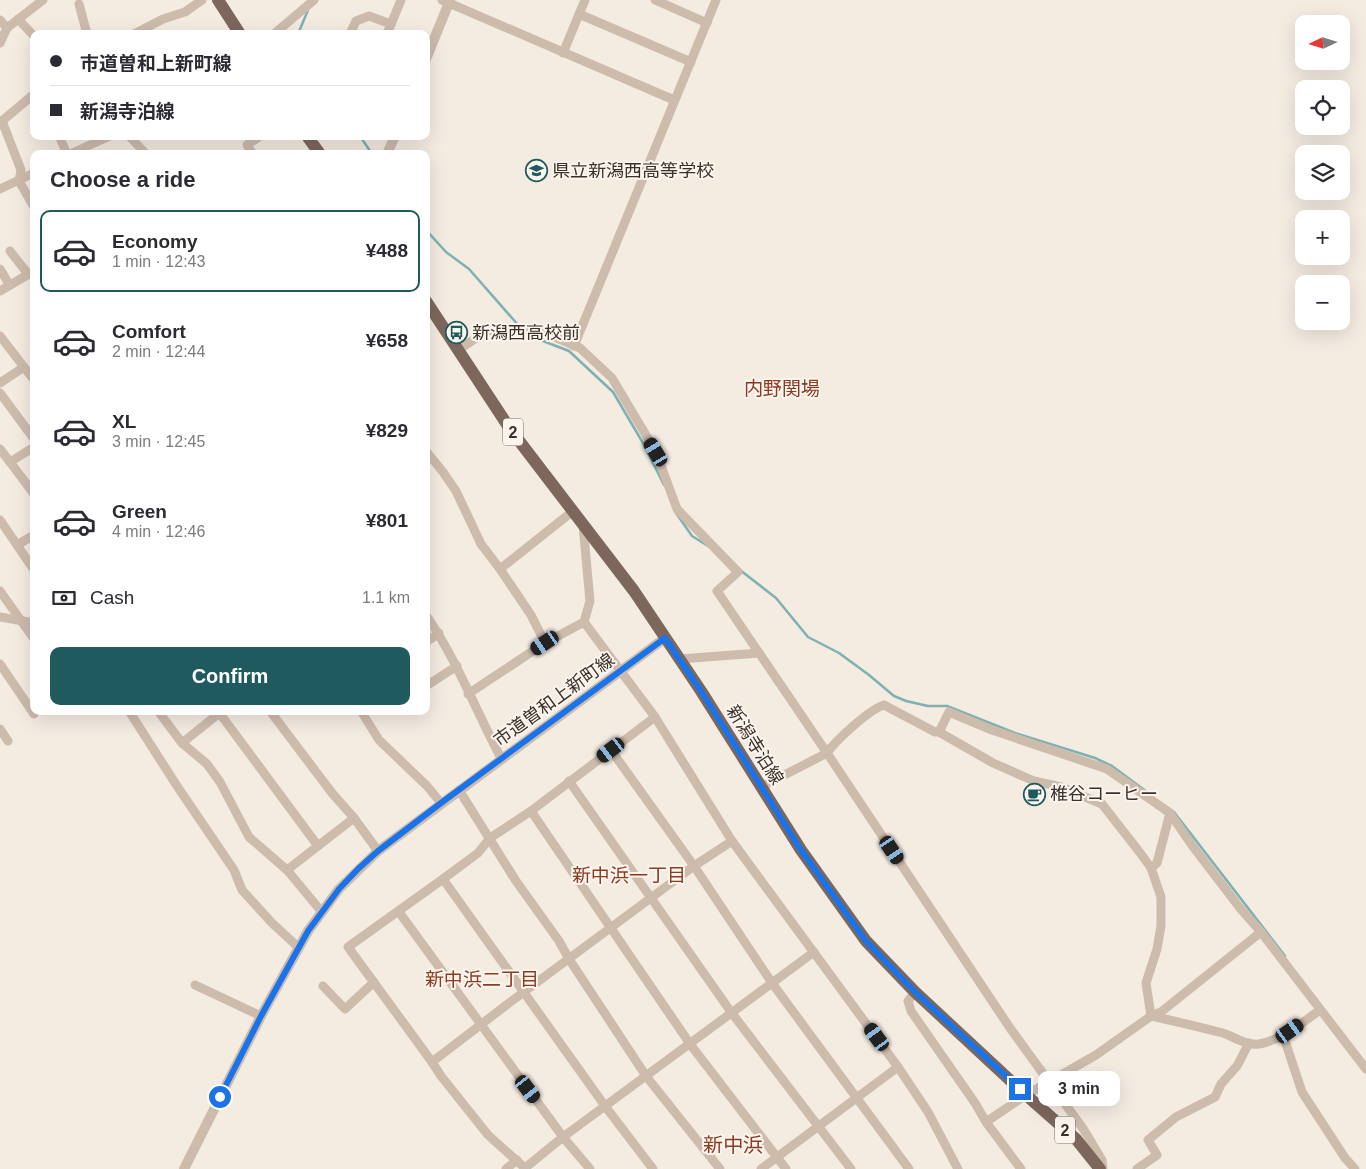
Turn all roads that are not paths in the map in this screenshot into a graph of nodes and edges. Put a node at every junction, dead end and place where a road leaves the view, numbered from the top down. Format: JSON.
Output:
{"nodes":[{"id":1,"x":202,"y":0,"type":"edge"},
{"id":2,"x":218,"y":0,"type":"edge"},
{"id":3,"x":314,"y":0,"type":"edge"},
{"id":4,"x":400,"y":0,"type":"edge"},
{"id":5,"x":585,"y":0,"type":"edge"},
{"id":6,"x":655,"y":0,"type":"edge"},
{"id":7,"x":716,"y":0,"type":"edge"},
{"id":8,"x":39,"y":1,"type":"edge"},
{"id":9,"x":447,"y":1,"type":"edge"},
{"id":10,"x":78,"y":4,"type":"dead end"},
{"id":11,"x":579,"y":14,"type":"junction"},
{"id":12,"x":0,"y":20,"type":"edge"},
{"id":13,"x":18,"y":20,"type":"junction"},
{"id":14,"x":707,"y":23,"type":"junction"},
{"id":15,"x":391,"y":24,"type":"junction"},
{"id":16,"x":6,"y":28,"type":"junction"},
{"id":17,"x":86,"y":30,"type":"edge"},
{"id":18,"x":142,"y":30,"type":"edge"},
{"id":19,"x":237,"y":30,"type":"edge"},
{"id":20,"x":279,"y":30,"type":"edge"},
{"id":21,"x":352,"y":30,"type":"edge"},
{"id":22,"x":389,"y":30,"type":"edge"},
{"id":23,"x":30,"y":32,"type":"edge"},
{"id":24,"x":0,"y":43,"type":"edge"},
{"id":25,"x":430,"y":48,"type":"edge"},
{"id":26,"x":563,"y":53,"type":"junction"},
{"id":27,"x":691,"y":62,"type":"junction"},
{"id":28,"x":30,"y":97,"type":"edge"},
{"id":29,"x":674,"y":100,"type":"junction"},
{"id":30,"x":1,"y":121,"type":"edge"},
{"id":31,"x":100,"y":140,"type":"edge"},
{"id":32,"x":133,"y":140,"type":"edge"},
{"id":33,"x":255,"y":140,"type":"edge"},
{"id":34,"x":77,"y":150,"type":"edge"},
{"id":35,"x":142,"y":150,"type":"edge"},
{"id":36,"x":250,"y":150,"type":"edge"},
{"id":37,"x":30,"y":175,"type":"edge"},
{"id":38,"x":19,"y":181,"type":"junction"},
{"id":39,"x":0,"y":189,"type":"edge"},
{"id":40,"x":30,"y":201,"type":"edge"},
{"id":41,"x":10,"y":251,"type":"dead end"},
{"id":42,"x":0,"y":269,"type":"edge"},
{"id":43,"x":30,"y":271,"type":"edge"},
{"id":44,"x":30,"y":273,"type":"edge"},
{"id":45,"x":9,"y":284,"type":"junction"},
{"id":46,"x":0,"y":291,"type":"edge"},
{"id":47,"x":430,"y":310,"type":"edge"},
{"id":48,"x":0,"y":336,"type":"edge"},
{"id":49,"x":574,"y":346,"type":"junction"},
{"id":50,"x":458,"y":350,"type":"junction"},
{"id":51,"x":24,"y":367,"type":"junction"},
{"id":52,"x":30,"y":375,"type":"edge"},
{"id":53,"x":0,"y":383,"type":"edge"},
{"id":54,"x":0,"y":393,"type":"edge"},
{"id":55,"x":30,"y":434,"type":"edge"},
{"id":56,"x":0,"y":449,"type":"edge"},
{"id":57,"x":30,"y":450,"type":"edge"},
{"id":58,"x":430,"y":456,"type":"edge"},
{"id":59,"x":10,"y":462,"type":"junction"},
{"id":60,"x":30,"y":489,"type":"edge"},
{"id":61,"x":573,"y":510,"type":"junction"},
{"id":62,"x":0,"y":520,"type":"edge"},
{"id":63,"x":583,"y":524,"type":"junction"},
{"id":64,"x":30,"y":537,"type":"edge"},
{"id":65,"x":16,"y":545,"type":"junction"},
{"id":66,"x":30,"y":564,"type":"edge"},
{"id":67,"x":500,"y":569,"type":"junction"},
{"id":68,"x":0,"y":591,"type":"edge"},
{"id":69,"x":0,"y":618,"type":"edge"},
{"id":70,"x":22,"y":621,"type":"junction"},
{"id":71,"x":430,"y":621,"type":"edge"},
{"id":72,"x":30,"y":622,"type":"edge"},
{"id":73,"x":584,"y":622,"type":"junction"},
{"id":74,"x":30,"y":633,"type":"edge"},
{"id":75,"x":439,"y":633,"type":"junction"},
{"id":76,"x":665,"y":638,"type":"junction"},
{"id":77,"x":430,"y":639,"type":"edge"},
{"id":78,"x":545,"y":643,"type":"junction"},
{"id":79,"x":759,"y":653,"type":"junction"},
{"id":80,"x":680,"y":659,"type":"junction"},
{"id":81,"x":0,"y":664,"type":"edge"},
{"id":82,"x":457,"y":666,"type":"junction"},
{"id":83,"x":620,"y":672,"type":"junction"},
{"id":84,"x":430,"y":683,"type":"edge"},
{"id":85,"x":468,"y":694,"type":"junction"},
{"id":86,"x":30,"y":708,"type":"edge"},
{"id":87,"x":132,"y":715,"type":"edge"},
{"id":88,"x":161,"y":715,"type":"edge"},
{"id":89,"x":216,"y":715,"type":"edge"},
{"id":90,"x":222,"y":715,"type":"edge"},
{"id":91,"x":273,"y":715,"type":"edge"},
{"id":92,"x":363,"y":715,"type":"edge"},
{"id":93,"x":655,"y":717,"type":"junction"},
{"id":94,"x":0,"y":729,"type":"edge"},
{"id":95,"x":939,"y":732,"type":"junction"},
{"id":96,"x":8,"y":740,"type":"dead end"},
{"id":97,"x":182,"y":743,"type":"junction"},
{"id":98,"x":611,"y":750,"type":"junction"},
{"id":99,"x":827,"y":753,"type":"junction"},
{"id":100,"x":501,"y":758,"type":"junction"},
{"id":101,"x":569,"y":781,"type":"junction"},
{"id":102,"x":761,"y":787,"type":"junction"},
{"id":103,"x":459,"y":790,"type":"junction"},
{"id":104,"x":441,"y":803,"type":"junction"},
{"id":105,"x":531,"y":812,"type":"junction"},
{"id":106,"x":1170,"y":813,"type":"junction"},
{"id":107,"x":354,"y":818,"type":"junction"},
{"id":108,"x":490,"y":838,"type":"junction"},
{"id":109,"x":732,"y":841,"type":"junction"},
{"id":110,"x":318,"y":846,"type":"junction"},
{"id":111,"x":378,"y":851,"type":"junction"},
{"id":112,"x":694,"y":866,"type":"junction"},
{"id":113,"x":1151,"y":868,"type":"junction"},
{"id":114,"x":287,"y":870,"type":"junction"},
{"id":115,"x":444,"y":879,"type":"junction"},
{"id":116,"x":651,"y":898,"type":"junction"},
{"id":117,"x":321,"y":911,"type":"junction"},
{"id":118,"x":399,"y":912,"type":"junction"},
{"id":119,"x":611,"y":928,"type":"junction"},
{"id":120,"x":1261,"y":932,"type":"junction"},
{"id":121,"x":298,"y":947,"type":"junction"},
{"id":122,"x":814,"y":952,"type":"junction"},
{"id":123,"x":569,"y":959,"type":"junction"},
{"id":124,"x":374,"y":982,"type":"junction"},
{"id":125,"x":772,"y":982,"type":"junction"},
{"id":126,"x":195,"y":985,"type":"dead end"},
{"id":127,"x":323,"y":986,"type":"dead end"},
{"id":128,"x":524,"y":992,"type":"junction"},
{"id":129,"x":915,"y":992,"type":"junction"},
{"id":130,"x":1320,"y":1010,"type":"junction"},
{"id":131,"x":731,"y":1012,"type":"junction"},
{"id":132,"x":261,"y":1016,"type":"junction"},
{"id":133,"x":1151,"y":1016,"type":"junction"},
{"id":134,"x":480,"y":1025,"type":"junction"},
{"id":135,"x":1283,"y":1035,"type":"junction"},
{"id":136,"x":690,"y":1044,"type":"junction"},
{"id":137,"x":1249,"y":1044,"type":"junction"},
{"id":138,"x":432,"y":1062,"type":"junction"},
{"id":139,"x":898,"y":1067,"type":"junction"},
{"id":140,"x":1366,"y":1070,"type":"edge"},
{"id":141,"x":646,"y":1076,"type":"junction"},
{"id":142,"x":1050,"y":1082,"type":"junction"},
{"id":143,"x":1026,"y":1095,"type":"junction"},
{"id":144,"x":856,"y":1098,"type":"junction"},
{"id":145,"x":605,"y":1106,"type":"junction"},
{"id":146,"x":986,"y":1122,"type":"junction"},
{"id":147,"x":817,"y":1126,"type":"junction"},
{"id":148,"x":563,"y":1137,"type":"junction"},
{"id":149,"x":778,"y":1157,"type":"junction"},
{"id":150,"x":517,"y":1160,"type":"junction"},
{"id":151,"x":1018,"y":1168,"type":"edge"},
{"id":152,"x":184,"y":1169,"type":"edge"},
{"id":153,"x":506,"y":1169,"type":"edge"},
{"id":154,"x":525,"y":1169,"type":"edge"},
{"id":155,"x":590,"y":1169,"type":"edge"},
{"id":156,"x":653,"y":1169,"type":"edge"},
{"id":157,"x":720,"y":1169,"type":"edge"},
{"id":158,"x":761,"y":1169,"type":"edge"},
{"id":159,"x":786,"y":1169,"type":"edge"},
{"id":160,"x":851,"y":1169,"type":"edge"},
{"id":161,"x":909,"y":1169,"type":"edge"},
{"id":162,"x":958,"y":1169,"type":"edge"},
{"id":163,"x":1101,"y":1169,"type":"edge"},
{"id":164,"x":1137,"y":1169,"type":"edge"},
{"id":165,"x":1355,"y":1169,"type":"edge"}],
"edges":[{"from":1,"to":18,"type":"street"},
{"from":2,"to":19,"type":"main road"},
{"from":3,"to":20,"type":"street"},
{"from":4,"to":15,"type":"street"},
{"from":5,"to":11,"type":"street"},
{"from":6,"to":14,"type":"street"},
{"from":7,"to":14,"type":"street"},
{"from":8,"to":13,"type":"street"},
{"from":9,"to":25,"type":"street"},
{"from":9,"to":26,"type":"street"},
{"from":10,"to":17,"type":"street"},
{"from":11,"to":26,"type":"street"},
{"from":11,"to":27,"type":"street"},
{"from":12,"to":16,"type":"street"},
{"from":13,"to":16,"type":"street"},
{"from":13,"to":23,"type":"street"},
{"from":14,"to":27,"type":"street"},
{"from":15,"to":21,"type":"street"},
{"from":15,"to":22,"type":"street"},
{"from":16,"to":24,"type":"street"},
{"from":26,"to":29,"type":"street"},
{"from":27,"to":29,"type":"street"},
{"from":28,"to":30,"type":"street"},
{"from":29,"to":49,"type":"street"},
{"from":30,"to":38,"type":"street"},
{"from":31,"to":34,"type":"street"},
{"from":32,"to":35,"type":"street"},
{"from":33,"to":36,"type":"street"},
{"from":37,"to":38,"type":"street"},
{"from":38,"to":39,"type":"street"},
{"from":38,"to":40,"type":"street"},
{"from":41,"to":43,"type":"street"},
{"from":42,"to":45,"type":"street"},
{"from":44,"to":45,"type":"street"},
{"from":45,"to":46,"type":"street"},
{"from":47,"to":50,"type":"main road","name":"新潟寺泊線","number":"2"},
{"from":48,"to":51,"type":"street"},
{"from":49,"to":50,"type":"street"},
{"from":49,"to":79,"type":"street"},
{"from":50,"to":61,"type":"main road","name":"新潟寺泊線","number":"2"},
{"from":51,"to":52,"type":"street"},
{"from":51,"to":53,"type":"street"},
{"from":54,"to":55,"type":"street"},
{"from":56,"to":59,"type":"street"},
{"from":57,"to":59,"type":"street"},
{"from":58,"to":67,"type":"street"},
{"from":59,"to":60,"type":"street"},
{"from":61,"to":63,"type":"main road","name":"新潟寺泊線","number":"2"},
{"from":61,"to":67,"type":"street"},
{"from":62,"to":65,"type":"street"},
{"from":63,"to":73,"type":"street"},
{"from":63,"to":76,"type":"main road","name":"新潟寺泊線","number":"2"},
{"from":64,"to":65,"type":"street"},
{"from":65,"to":66,"type":"street"},
{"from":67,"to":78,"type":"street"},
{"from":68,"to":70,"type":"street"},
{"from":69,"to":70,"type":"street"},
{"from":70,"to":72,"type":"street"},
{"from":70,"to":74,"type":"street"},
{"from":71,"to":75,"type":"street"},
{"from":73,"to":78,"type":"street"},
{"from":73,"to":83,"type":"street"},
{"from":75,"to":77,"type":"street"},
{"from":75,"to":82,"type":"street"},
{"from":76,"to":80,"type":"main road","name":"新潟寺泊線","number":"2"},
{"from":76,"to":83,"type":"street","name":"市道曽和上新町線"},
{"from":78,"to":85,"type":"street"},
{"from":79,"to":80,"type":"street"},
{"from":79,"to":99,"type":"street"},
{"from":80,"to":102,"type":"main road","name":"新潟寺泊線","number":"2"},
{"from":81,"to":86,"type":"street"},
{"from":82,"to":84,"type":"street"},
{"from":82,"to":85,"type":"street"},
{"from":83,"to":93,"type":"street"},
{"from":83,"to":100,"type":"street","name":"市道曽和上新町線"},
{"from":85,"to":100,"type":"street"},
{"from":87,"to":121,"type":"street"},
{"from":88,"to":97,"type":"street"},
{"from":89,"to":97,"type":"street"},
{"from":90,"to":110,"type":"street"},
{"from":91,"to":107,"type":"street"},
{"from":92,"to":104,"type":"street"},
{"from":93,"to":98,"type":"street"},
{"from":93,"to":109,"type":"street"},
{"from":94,"to":96,"type":"street"},
{"from":95,"to":99,"type":"street"},
{"from":95,"to":106,"type":"street"},
{"from":95,"to":113,"type":"street"},
{"from":97,"to":114,"type":"street"},
{"from":98,"to":101,"type":"street"},
{"from":98,"to":112,"type":"street"},
{"from":99,"to":102,"type":"street"},
{"from":99,"to":142,"type":"street"},
{"from":100,"to":103,"type":"street","name":"市道曽和上新町線"},
{"from":101,"to":105,"type":"street"},
{"from":101,"to":116,"type":"street"},
{"from":102,"to":129,"type":"main road","name":"新潟寺泊線","number":"2"},
{"from":103,"to":104,"type":"street","name":"市道曽和上新町線"},
{"from":103,"to":108,"type":"street"},
{"from":104,"to":111,"type":"street","name":"市道曽和上新町線"},
{"from":105,"to":108,"type":"street"},
{"from":105,"to":119,"type":"street"},
{"from":106,"to":113,"type":"street"},
{"from":106,"to":120,"type":"street"},
{"from":107,"to":110,"type":"street"},
{"from":107,"to":111,"type":"street"},
{"from":108,"to":115,"type":"street"},
{"from":108,"to":123,"type":"street"},
{"from":109,"to":112,"type":"street"},
{"from":109,"to":122,"type":"street"},
{"from":110,"to":114,"type":"street"},
{"from":111,"to":117,"type":"street","name":"市道曽和上新町線"},
{"from":112,"to":116,"type":"street"},
{"from":112,"to":125,"type":"street"},
{"from":113,"to":133,"type":"street"},
{"from":114,"to":117,"type":"street"},
{"from":115,"to":118,"type":"street"},
{"from":115,"to":128,"type":"street"},
{"from":116,"to":119,"type":"street"},
{"from":116,"to":131,"type":"street"},
{"from":117,"to":121,"type":"street","name":"市道曽和上新町線"},
{"from":118,"to":124,"type":"street"},
{"from":118,"to":134,"type":"street"},
{"from":119,"to":123,"type":"street"},
{"from":119,"to":136,"type":"street"},
{"from":120,"to":130,"type":"street"},
{"from":120,"to":133,"type":"street"},
{"from":121,"to":132,"type":"street","name":"市道曽和上新町線"},
{"from":122,"to":125,"type":"street"},
{"from":122,"to":139,"type":"street"},
{"from":123,"to":128,"type":"street"},
{"from":123,"to":141,"type":"street"},
{"from":124,"to":127,"type":"street"},
{"from":124,"to":138,"type":"street"},
{"from":125,"to":131,"type":"street"},
{"from":125,"to":144,"type":"street"},
{"from":126,"to":132,"type":"street"},
{"from":128,"to":134,"type":"street"},
{"from":128,"to":145,"type":"street"},
{"from":129,"to":143,"type":"main road","name":"新潟寺泊線","number":"2"},
{"from":129,"to":146,"type":"street"},
{"from":130,"to":135,"type":"street"},
{"from":130,"to":140,"type":"street"},
{"from":131,"to":136,"type":"street"},
{"from":131,"to":147,"type":"street"},
{"from":132,"to":152,"type":"street","name":"市道曽和上新町線"},
{"from":133,"to":137,"type":"street"},
{"from":133,"to":142,"type":"street"},
{"from":134,"to":138,"type":"street"},
{"from":134,"to":148,"type":"street"},
{"from":135,"to":137,"type":"street"},
{"from":135,"to":165,"type":"street"},
{"from":136,"to":141,"type":"street"},
{"from":136,"to":149,"type":"street"},
{"from":137,"to":164,"type":"street"},
{"from":138,"to":150,"type":"street"},
{"from":139,"to":144,"type":"street"},
{"from":139,"to":162,"type":"street"},
{"from":141,"to":145,"type":"street"},
{"from":141,"to":157,"type":"street"},
{"from":142,"to":143,"type":"street"},
{"from":142,"to":163,"type":"street"},
{"from":143,"to":146,"type":"street"},
{"from":143,"to":163,"type":"main road","name":"新潟寺泊線","number":"2"},
{"from":144,"to":147,"type":"street"},
{"from":144,"to":161,"type":"street"},
{"from":145,"to":148,"type":"street"},
{"from":145,"to":156,"type":"street"},
{"from":146,"to":151,"type":"street"},
{"from":147,"to":149,"type":"street"},
{"from":147,"to":160,"type":"street"},
{"from":148,"to":154,"type":"street"},
{"from":148,"to":155,"type":"street"},
{"from":149,"to":158,"type":"street"},
{"from":149,"to":159,"type":"street"},
{"from":150,"to":153,"type":"street"},
{"from":150,"to":154,"type":"street"}]}
